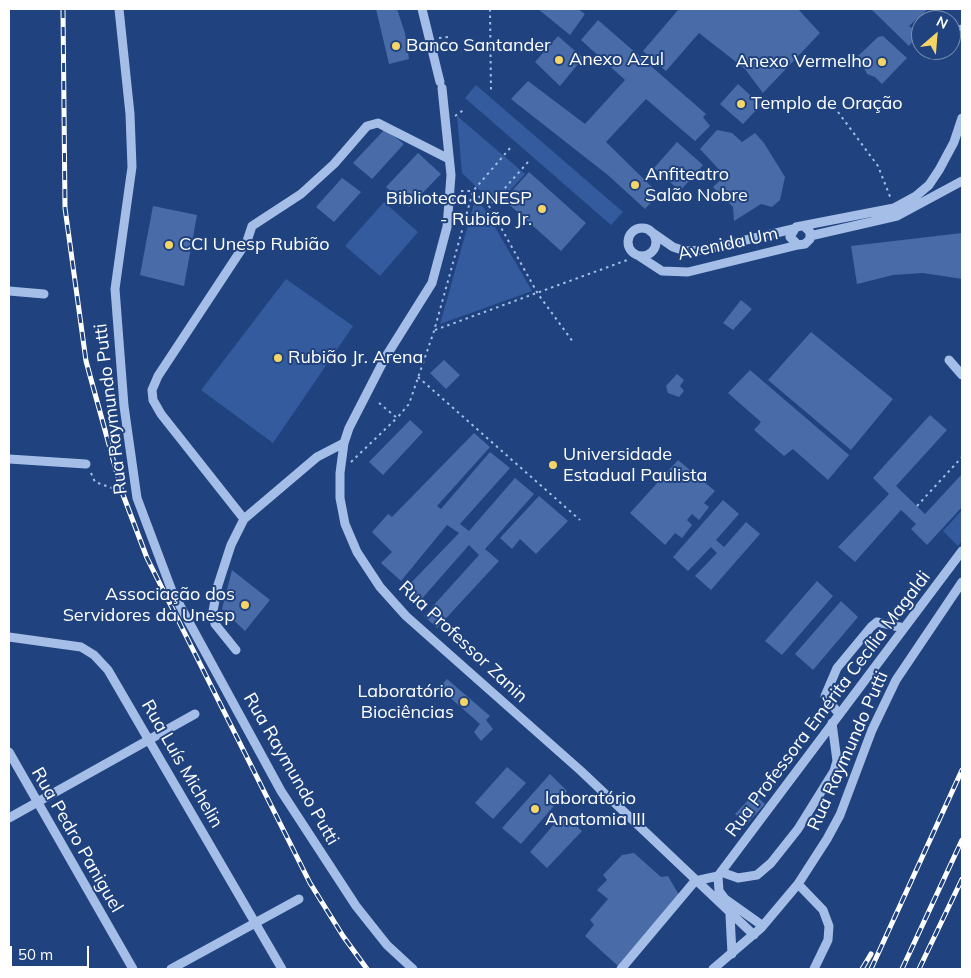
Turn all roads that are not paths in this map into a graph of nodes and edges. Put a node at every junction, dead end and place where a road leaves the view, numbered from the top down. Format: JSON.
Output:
{"nodes":[{"id":1,"x":119,"y":9,"type":"edge"},
{"id":2,"x":422,"y":10,"type":"edge"},
{"id":3,"x":962,"y":118,"type":"edge"},
{"id":4,"x":962,"y":140,"type":"edge"},
{"id":5,"x":449,"y":159,"type":"junction"},
{"id":6,"x":962,"y":181,"type":"edge"},
{"id":7,"x":804,"y":226,"type":"junction"},
{"id":8,"x":792,"y":229,"type":"junction"},
{"id":9,"x":650,"y":231,"type":"junction"},
{"id":10,"x":810,"y":236,"type":"junction"},
{"id":11,"x":798,"y":245,"type":"junction"},
{"id":12,"x":639,"y":256,"type":"junction"},
{"id":13,"x":9,"y":291,"type":"edge"},
{"id":14,"x":44,"y":294,"type":"dead end"},
{"id":15,"x":949,"y":360,"type":"dead end"},
{"id":16,"x":962,"y":375,"type":"edge"},
{"id":17,"x":344,"y":443,"type":"junction"},
{"id":18,"x":9,"y":459,"type":"edge"},
{"id":19,"x":86,"y":464,"type":"road end"},
{"id":20,"x":244,"y":519,"type":"junction"},
{"id":21,"x":962,"y":551,"type":"edge"},
{"id":22,"x":962,"y":582,"type":"edge"},
{"id":23,"x":904,"y":628,"type":"junction"},
{"id":24,"x":9,"y":637,"type":"edge"},
{"id":25,"x":236,"y":650,"type":"dead end"},
{"id":26,"x":194,"y":714,"type":"dead end"},
{"id":27,"x":839,"y":714,"type":"junction"},
{"id":28,"x":832,"y":723,"type":"junction"},
{"id":29,"x":150,"y":738,"type":"junction"},
{"id":30,"x":9,"y":752,"type":"edge"},
{"id":31,"x":36,"y":801,"type":"junction"},
{"id":32,"x":9,"y":818,"type":"edge"},
{"id":33,"x":720,"y":874,"type":"junction"},
{"id":34,"x":695,"y":881,"type":"junction"},
{"id":35,"x":798,"y":884,"type":"junction"},
{"id":36,"x":299,"y":899,"type":"dead end"},
{"id":37,"x":730,"y":915,"type":"junction"},
{"id":38,"x":254,"y":923,"type":"junction"},
{"id":39,"x":763,"y":926,"type":"junction"},
{"id":40,"x":754,"y":935,"type":"junction"},
{"id":41,"x":732,"y":954,"type":"junction"},
{"id":42,"x":133,"y":969,"type":"edge"},
{"id":43,"x":171,"y":969,"type":"edge"},
{"id":44,"x":282,"y":969,"type":"edge"},
{"id":45,"x":413,"y":969,"type":"edge"},
{"id":46,"x":621,"y":969,"type":"edge"},
{"id":47,"x":712,"y":969,"type":"edge"},
{"id":48,"x":814,"y":969,"type":"edge"}],
"edges":[{"from":1,"to":45,"type":"street","name":"Rua Raymundo Putti"},
{"from":2,"to":5,"type":"street","name":"Rua Professor Zanin"},
{"from":3,"to":4,"type":"street"},
{"from":3,"to":7,"type":"street"},
{"from":5,"to":17,"type":"street","name":"Rua Professor Zanin"},
{"from":5,"to":20,"type":"street"},
{"from":6,"to":10,"type":"street"},
{"from":7,"to":8,"type":"street"},
{"from":7,"to":10,"type":"street"},
{"from":8,"to":9,"type":"street","name":"Avenida Um"},
{"from":8,"to":11,"type":"street"},
{"from":9,"to":12,"type":"street"},
{"from":9,"to":12,"type":"street"},
{"from":10,"to":11,"type":"street"},
{"from":11,"to":12,"type":"street","name":"Avenida Um"},
{"from":13,"to":14,"type":"street"},
{"from":15,"to":16,"type":"street"},
{"from":17,"to":20,"type":"street"},
{"from":17,"to":34,"type":"street","name":"Rua Professor Zanin"},
{"from":18,"to":19,"type":"street"},
{"from":20,"to":25,"type":"street"},
{"from":21,"to":23,"type":"street","name":"Rua Professora Emérita Cecília Magaldi"},
{"from":22,"to":35,"type":"street","name":"Rua Raymundo Putti"},
{"from":23,"to":27,"type":"street","name":"Rua Professora Emérita Cecília Magaldi"},
{"from":23,"to":27,"type":"street"},
{"from":24,"to":29,"type":"street","name":"Rua Luís Michelin"},
{"from":26,"to":29,"type":"street"},
{"from":27,"to":28,"type":"street","name":"Rua Professora Emérita Cecília Magaldi"},
{"from":28,"to":33,"type":"street","name":"Rua Professora Emérita Cecília Magaldi"},
{"from":28,"to":33,"type":"street"},
{"from":29,"to":31,"type":"street"},
{"from":29,"to":38,"type":"street","name":"Rua Luís Michelin"},
{"from":30,"to":31,"type":"street","name":"Rua Pedro Paniguel"},
{"from":31,"to":32,"type":"street"},
{"from":31,"to":42,"type":"street","name":"Rua Pedro Paniguel"},
{"from":33,"to":34,"type":"street"},
{"from":33,"to":39,"type":"street"},
{"from":34,"to":37,"type":"street","name":"Rua Professor Zanin"},
{"from":34,"to":46,"type":"street"},
{"from":35,"to":39,"type":"street","name":"Rua Raymundo Putti"},
{"from":35,"to":48,"type":"street"},
{"from":36,"to":38,"type":"street"},
{"from":37,"to":40,"type":"street","name":"Rua Professor Zanin"},
{"from":37,"to":41,"type":"street"},
{"from":38,"to":43,"type":"street"},
{"from":38,"to":44,"type":"street","name":"Rua Luís Michelin"},
{"from":39,"to":40,"type":"street","name":"Rua Raymundo Putti"},
{"from":40,"to":41,"type":"street","name":"Rua Raymundo Putti"},
{"from":41,"to":47,"type":"street","name":"Rua Raymundo Putti"}]}
